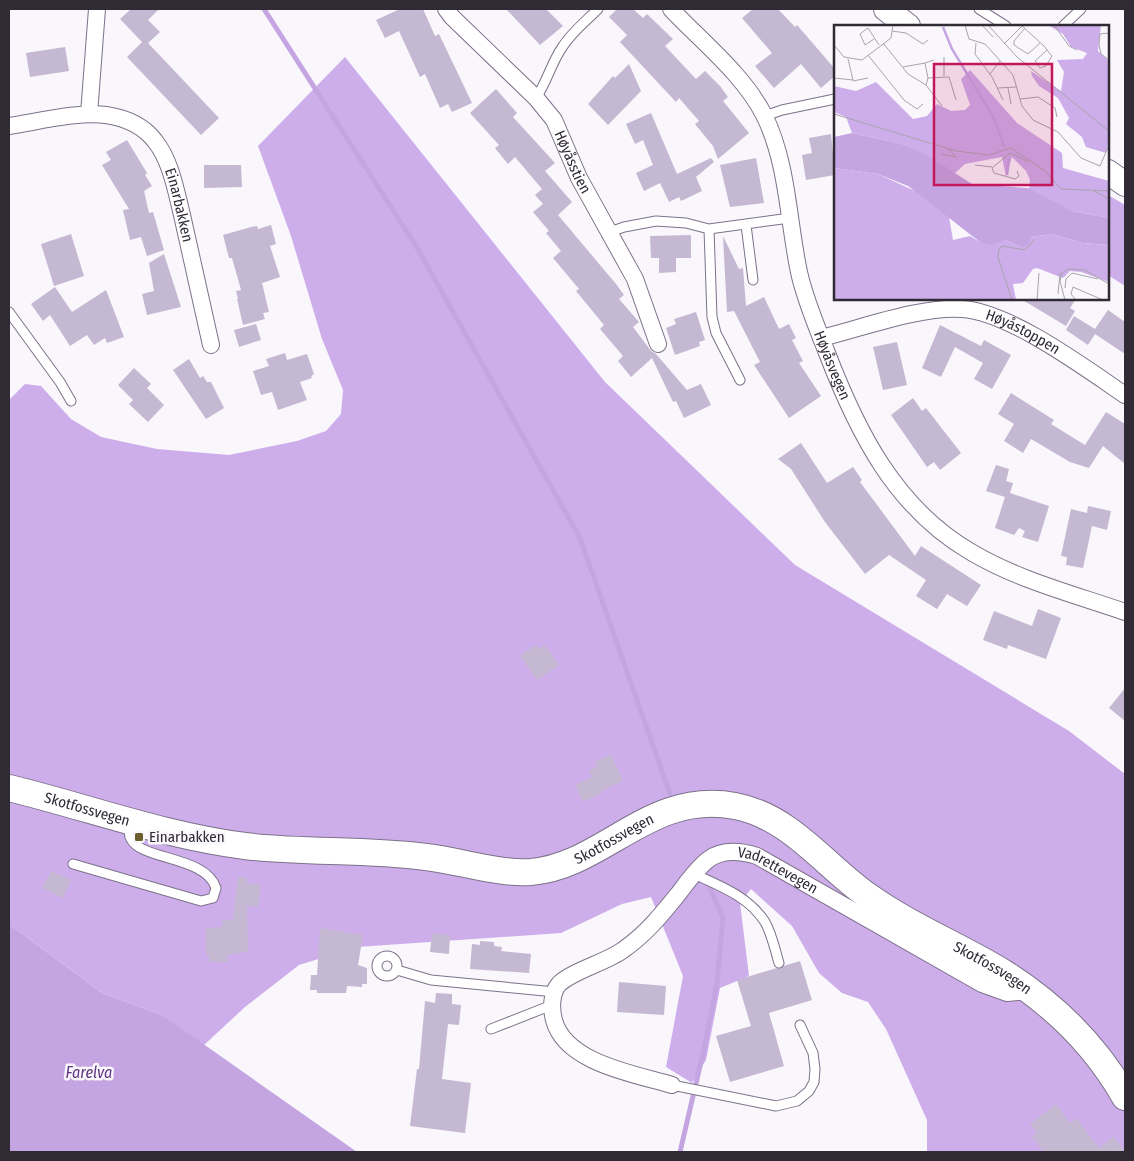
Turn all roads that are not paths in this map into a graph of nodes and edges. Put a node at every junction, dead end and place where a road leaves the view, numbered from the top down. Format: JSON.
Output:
{"nodes":[{"id":1,"x":97,"y":9,"type":"edge"},
{"id":2,"x":446,"y":9,"type":"edge"},
{"id":3,"x":671,"y":9,"type":"edge"},
{"id":4,"x":886,"y":9,"type":"edge"},
{"id":5,"x":979,"y":9,"type":"edge"},
{"id":6,"x":1081,"y":9,"type":"edge"},
{"id":7,"x":595,"y":10,"type":"edge"},
{"id":8,"x":907,"y":25,"type":"edge"},
{"id":9,"x":1004,"y":25,"type":"edge"},
{"id":10,"x":1064,"y":25,"type":"edge"},
{"id":11,"x":536,"y":98,"type":"junction"},
{"id":12,"x":834,"y":99,"type":"edge"},
{"id":13,"x":89,"y":114,"type":"junction"},
{"id":14,"x":765,"y":116,"type":"junction"},
{"id":15,"x":9,"y":126,"type":"edge"},
{"id":16,"x":1109,"y":173,"type":"edge"},
{"id":17,"x":1125,"y":184,"type":"edge"},
{"id":18,"x":790,"y":218,"type":"junction"},
{"id":19,"x":746,"y":225,"type":"junction"},
{"id":20,"x":708,"y":229,"type":"junction"},
{"id":21,"x":610,"y":232,"type":"junction"},
{"id":22,"x":753,"y":280,"type":"dead end"},
{"id":23,"x":9,"y":312,"type":"edge"},
{"id":24,"x":821,"y":338,"type":"junction"},
{"id":25,"x":658,"y":344,"type":"dead end"},
{"id":26,"x":211,"y":345,"type":"dead end"},
{"id":27,"x":740,"y":380,"type":"dead end"},
{"id":28,"x":1125,"y":395,"type":"edge"},
{"id":29,"x":71,"y":401,"type":"dead end"},
{"id":30,"x":1125,"y":612,"type":"edge"},
{"id":31,"x":9,"y":788,"type":"edge"},
{"id":32,"x":131,"y":821,"type":"junction"},
{"id":33,"x":73,"y":864,"type":"dead end"},
{"id":34,"x":694,"y":874,"type":"junction"},
{"id":35,"x":779,"y":963,"type":"dead end"},
{"id":36,"x":397,"y":970,"type":"dead end"},
{"id":37,"x":1027,"y":990,"type":"junction"},
{"id":38,"x":554,"y":998,"type":"junction"},
{"id":39,"x":800,"y":1025,"type":"dead end"},
{"id":40,"x":491,"y":1030,"type":"dead end"},
{"id":41,"x":672,"y":1085,"type":"joint"},
{"id":42,"x":1125,"y":1097,"type":"edge"}],
"edges":[{"from":1,"to":13,"type":"street"},
{"from":2,"to":11,"type":"street","name":"Høyåsstien"},
{"from":3,"to":14,"type":"street","name":"Høyåsvegen"},
{"from":4,"to":8,"type":"street"},
{"from":5,"to":9,"type":"lane"},
{"from":6,"to":10,"type":"lane"},
{"from":7,"to":11,"type":"lane"},
{"from":11,"to":21,"type":"street","name":"Høyåsstien"},
{"from":12,"to":14,"type":"lane"},
{"from":13,"to":15,"type":"street","name":"Einarbakken"},
{"from":13,"to":26,"type":"street","name":"Einarbakken"},
{"from":14,"to":18,"type":"street","name":"Høyåsvegen"},
{"from":16,"to":17,"type":"street"},
{"from":18,"to":19,"type":"lane"},
{"from":18,"to":24,"type":"street","name":"Høyåsvegen"},
{"from":19,"to":20,"type":"lane"},
{"from":19,"to":22,"type":"lane"},
{"from":20,"to":21,"type":"lane"},
{"from":20,"to":27,"type":"lane"},
{"from":21,"to":25,"type":"street","name":"Høyåsstien"},
{"from":23,"to":29,"type":"lane"},
{"from":24,"to":28,"type":"street","name":"Høyåstoppen"},
{"from":24,"to":30,"type":"street","name":"Høyåsvegen"},
{"from":31,"to":32,"type":"main road","name":"Skotfossvegen"},
{"from":32,"to":33,"type":"lane"},
{"from":32,"to":37,"type":"main road","name":"Skotfossvegen"},
{"from":34,"to":35,"type":"lane"},
{"from":34,"to":37,"type":"street","name":"Vadrettevegen"},
{"from":34,"to":38,"type":"street","name":"Vadrettevegen"},
{"from":36,"to":38,"type":"lane"},
{"from":37,"to":42,"type":"main road","name":"Skotfossvegen"},
{"from":38,"to":40,"type":"lane","name":"Vadrettevegen"},
{"from":38,"to":41,"type":"street"},
{"from":39,"to":41,"type":"lane"}]}
